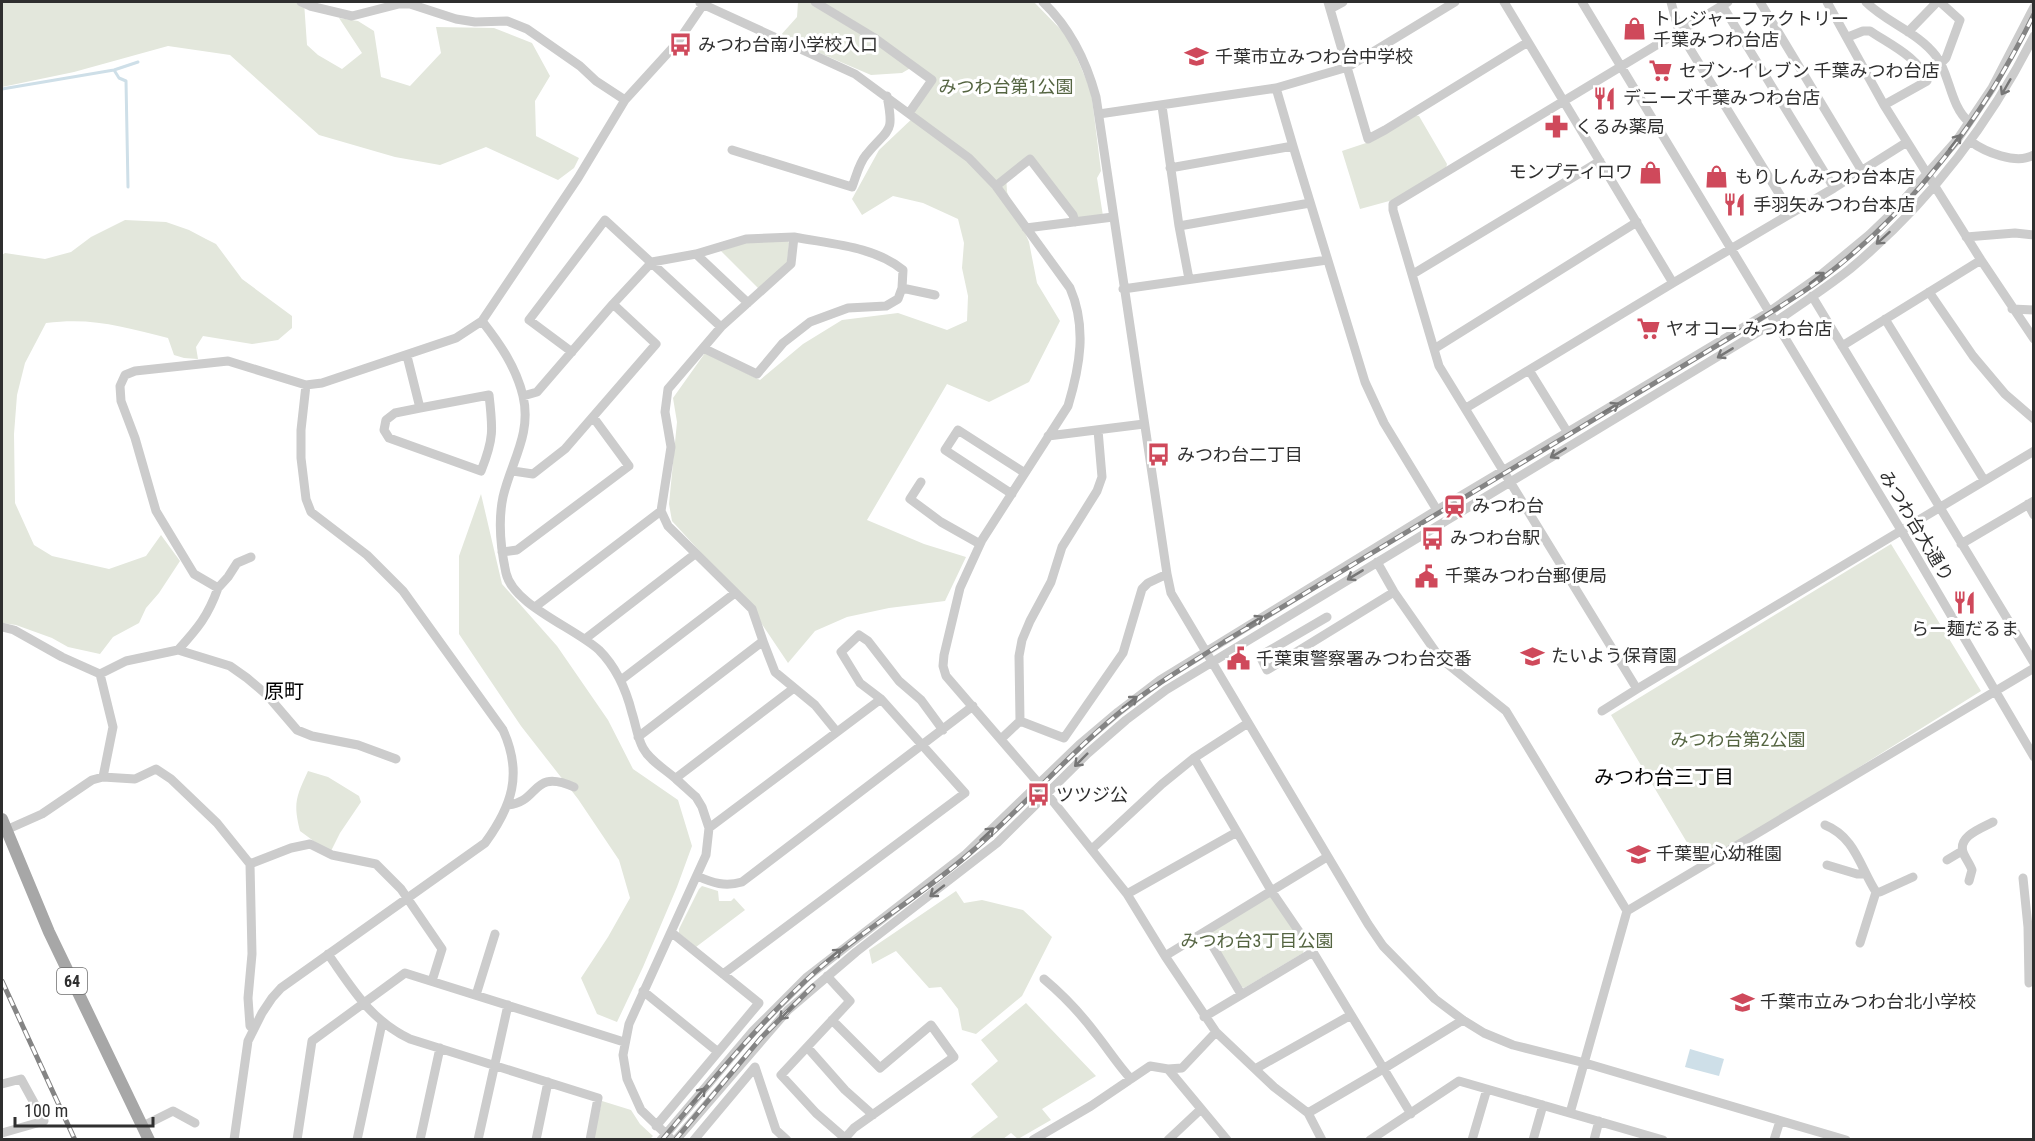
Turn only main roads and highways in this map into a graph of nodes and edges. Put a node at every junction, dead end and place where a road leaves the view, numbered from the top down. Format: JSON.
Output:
{"nodes":[{"id":1,"x":4,"y":824,"type":"edge"},
{"id":2,"x":149,"y":1140,"type":"edge"}],
"edges":[{"from":1,"to":2,"type":"main road","number":"64"}]}
